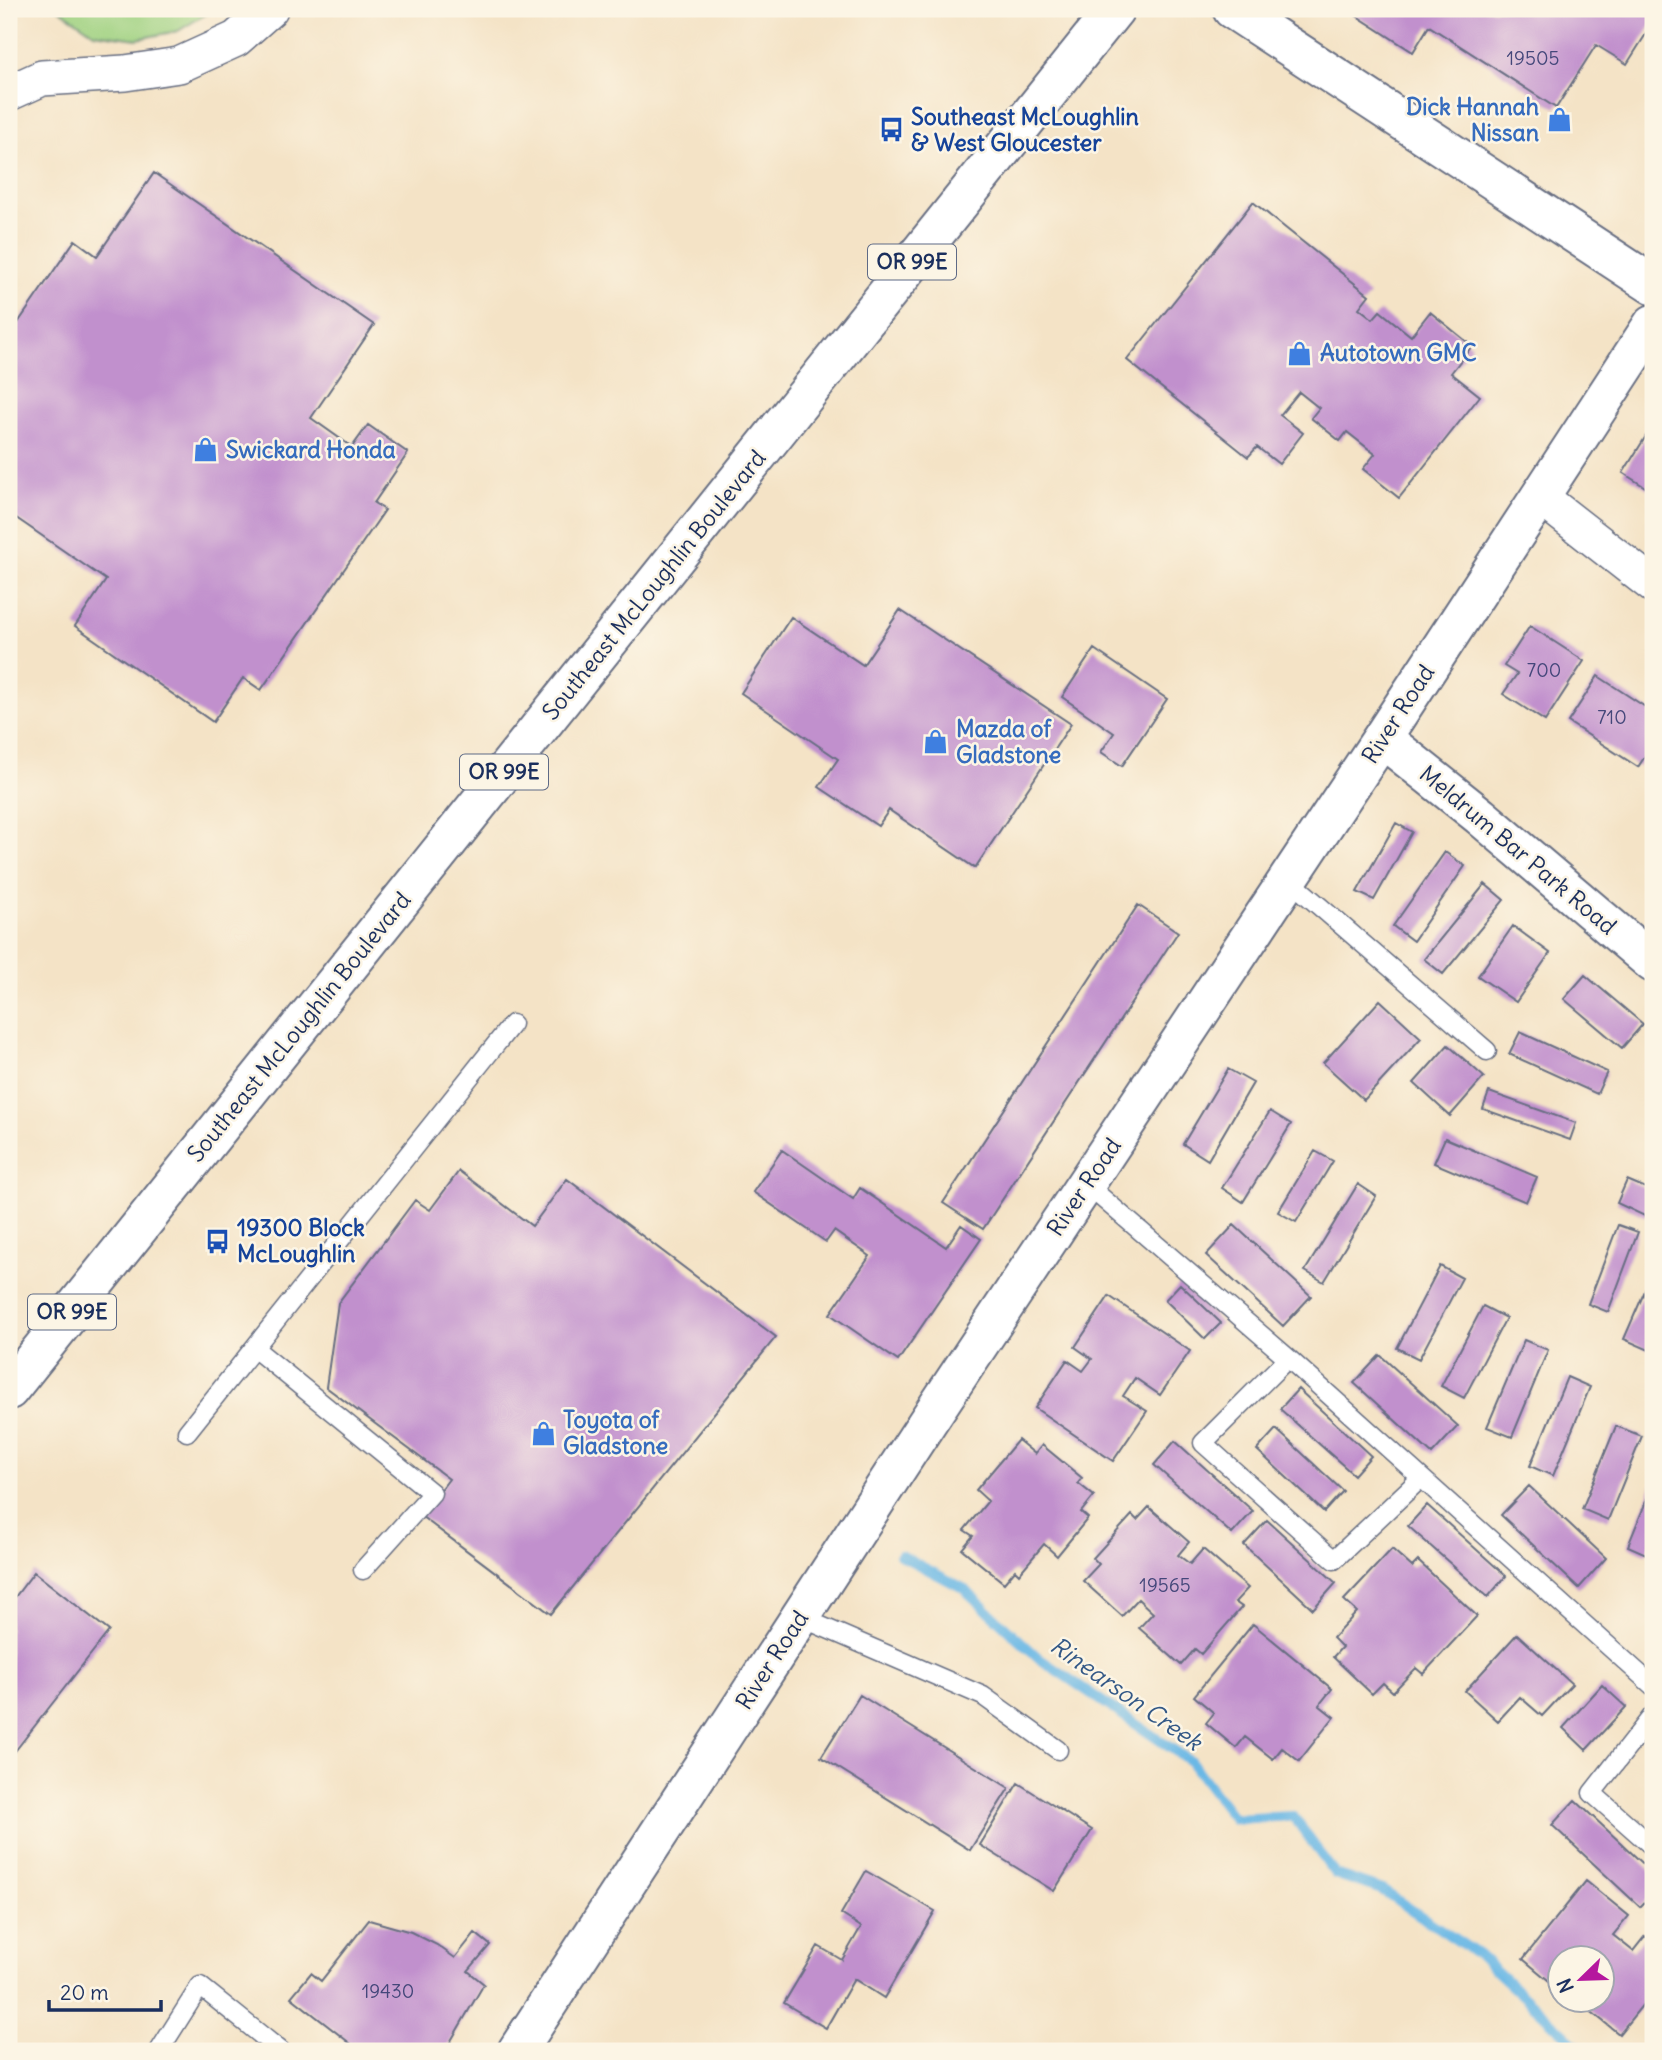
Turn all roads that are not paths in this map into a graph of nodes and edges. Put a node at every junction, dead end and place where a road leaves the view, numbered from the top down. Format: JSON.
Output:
{"nodes":[{"id":1,"x":270,"y":9,"type":"edge"},
{"id":2,"x":1115,"y":9,"type":"edge"},
{"id":3,"x":1232,"y":9,"type":"edge"},
{"id":4,"x":9,"y":93,"type":"edge"},
{"id":5,"x":1653,"y":285,"type":"edge"},
{"id":6,"x":1653,"y":324,"type":"edge"},
{"id":7,"x":1539,"y":496,"type":"junction"},
{"id":8,"x":1653,"y":585,"type":"edge"},
{"id":9,"x":1382,"y":738,"type":"junction"},
{"id":10,"x":1288,"y":879,"type":"junction"},
{"id":11,"x":1653,"y":963,"type":"edge"},
{"id":12,"x":512,"y":1024,"type":"dead end"},
{"id":13,"x":1487,"y":1051,"type":"dead end"},
{"id":14,"x":1087,"y":1185,"type":"junction"},
{"id":15,"x":254,"y":1348,"type":"junction"},
{"id":16,"x":1289,"y":1358,"type":"junction"},
{"id":17,"x":9,"y":1390,"type":"edge"},
{"id":18,"x":187,"y":1432,"type":"dead end"},
{"id":19,"x":1421,"y":1478,"type":"junction"},
{"id":20,"x":363,"y":1570,"type":"dead end"},
{"id":21,"x":800,"y":1617,"type":"junction"},
{"id":22,"x":1653,"y":1686,"type":"edge"},
{"id":23,"x":1653,"y":1714,"type":"edge"},
{"id":24,"x":1058,"y":1750,"type":"dead end"},
{"id":25,"x":1653,"y":1847,"type":"edge"},
{"id":26,"x":159,"y":2051,"type":"edge"},
{"id":27,"x":281,"y":2051,"type":"edge"},
{"id":28,"x":517,"y":2051,"type":"edge"}],
"edges":[{"from":1,"to":4,"type":"street"},
{"from":2,"to":17,"type":"street","name":"Southeast McLoughlin Boulevard","number":"OR 99E"},
{"from":3,"to":5,"type":"street"},
{"from":6,"to":7,"type":"street","name":"River Road"},
{"from":7,"to":8,"type":"street"},
{"from":7,"to":9,"type":"street","name":"River Road"},
{"from":9,"to":10,"type":"street","name":"River Road"},
{"from":9,"to":11,"type":"street","name":"Meldrum Bar Park Road"},
{"from":10,"to":13,"type":"lane"},
{"from":10,"to":14,"type":"street","name":"River Road"},
{"from":12,"to":15,"type":"lane"},
{"from":14,"to":16,"type":"lane"},
{"from":14,"to":21,"type":"street","name":"River Road"},
{"from":15,"to":18,"type":"lane"},
{"from":15,"to":20,"type":"lane"},
{"from":16,"to":19,"type":"lane"},
{"from":16,"to":19,"type":"lane"},
{"from":19,"to":22,"type":"lane"},
{"from":21,"to":24,"type":"lane"},
{"from":21,"to":28,"type":"street","name":"River Road"},
{"from":23,"to":25,"type":"lane"},
{"from":26,"to":27,"type":"lane"}]}
